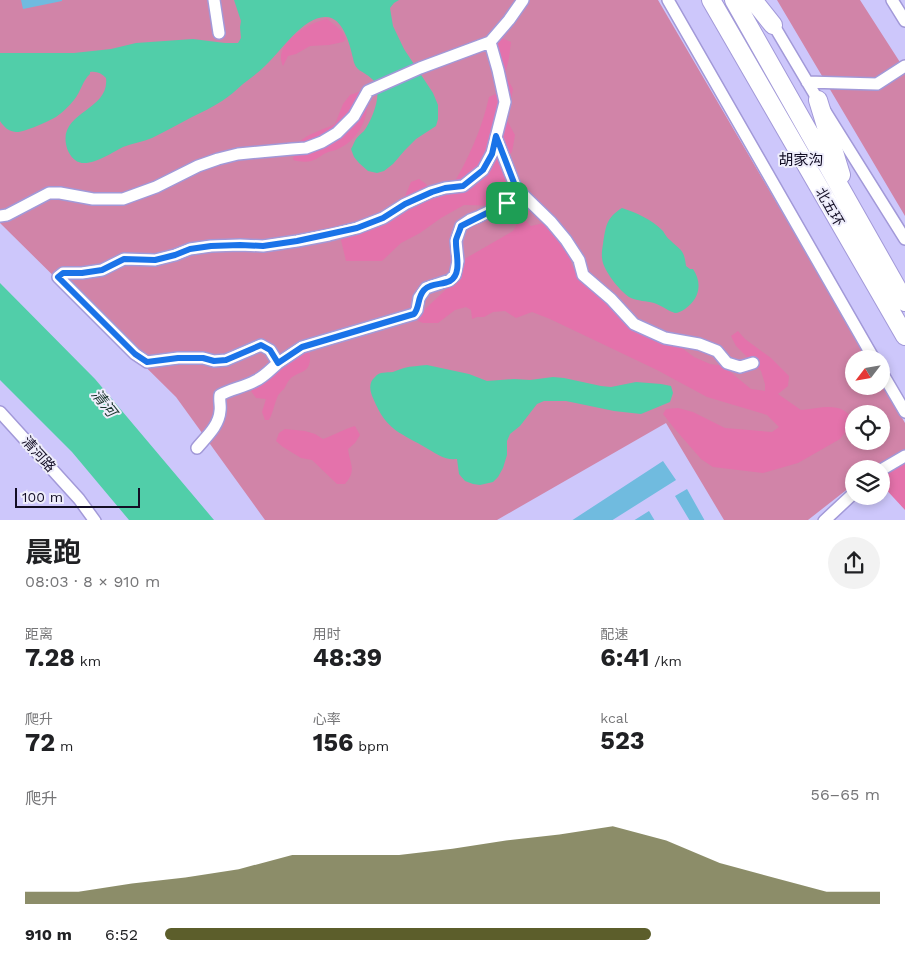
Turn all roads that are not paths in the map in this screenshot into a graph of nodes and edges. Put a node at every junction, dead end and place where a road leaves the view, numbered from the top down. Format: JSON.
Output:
{"nodes":[{"id":1,"x":214,"y":0,"type":"edge"},
{"id":2,"x":523,"y":0,"type":"edge"},
{"id":3,"x":668,"y":0,"type":"edge"},
{"id":4,"x":711,"y":0,"type":"edge"},
{"id":5,"x":734,"y":0,"type":"edge"},
{"id":6,"x":753,"y":0,"type":"edge"},
{"id":7,"x":758,"y":0,"type":"edge"},
{"id":8,"x":892,"y":0,"type":"edge"},
{"id":9,"x":905,"y":21,"type":"edge"},
{"id":10,"x":773,"y":25,"type":"junction"},
{"id":11,"x":219,"y":33,"type":"dead end"},
{"id":12,"x":490,"y":42,"type":"junction"},
{"id":13,"x":905,"y":66,"type":"edge"},
{"id":14,"x":807,"y":82,"type":"junction"},
{"id":15,"x":818,"y":100,"type":"junction"},
{"id":16,"x":496,"y":136,"type":"junction"},
{"id":17,"x":516,"y":188,"type":"junction"},
{"id":18,"x":855,"y":215,"type":"junction"},
{"id":19,"x":0,"y":216,"type":"edge"},
{"id":20,"x":905,"y":239,"type":"edge"},
{"id":21,"x":905,"y":287,"type":"edge"},
{"id":22,"x":905,"y":302,"type":"edge"},
{"id":23,"x":905,"y":336,"type":"edge"},
{"id":24,"x":869,"y":350,"type":"edge"},
{"id":25,"x":278,"y":363,"type":"junction"},
{"id":26,"x":753,"y":363,"type":"dead end"},
{"id":27,"x":890,"y":386,"type":"edge"},
{"id":28,"x":0,"y":412,"type":"edge"},
{"id":29,"x":905,"y":412,"type":"edge"},
{"id":30,"x":197,"y":448,"type":"dead end"},
{"id":31,"x":905,"y":456,"type":"edge"},
{"id":32,"x":890,"y":465,"type":"edge"},
{"id":33,"x":845,"y":501,"type":"edge"},
{"id":34,"x":95,"y":520,"type":"edge"},
{"id":35,"x":824,"y":520,"type":"edge"}],
"edges":[{"from":1,"to":11,"type":"street"},
{"from":2,"to":12,"type":"street"},
{"from":3,"to":24,"type":"street"},
{"from":4,"to":23,"type":"highway","name":"北五环"},
{"from":5,"to":18,"type":"highway","name":"北五环"},
{"from":6,"to":10,"type":"highway"},
{"from":7,"to":10,"type":"street"},
{"from":8,"to":9,"type":"street"},
{"from":10,"to":14,"type":"street"},
{"from":12,"to":16,"type":"street"},
{"from":12,"to":19,"type":"street"},
{"from":13,"to":14,"type":"street"},
{"from":14,"to":15,"type":"street"},
{"from":15,"to":18,"type":"highway"},
{"from":15,"to":20,"type":"street"},
{"from":16,"to":17,"type":"street"},
{"from":16,"to":25,"type":"street"},
{"from":17,"to":25,"type":"street"},
{"from":17,"to":26,"type":"street"},
{"from":18,"to":21,"type":"highway"},
{"from":18,"to":22,"type":"highway","name":"北五环"},
{"from":25,"to":30,"type":"street"},
{"from":27,"to":29,"type":"street"},
{"from":28,"to":34,"type":"street","name":"清河路"},
{"from":31,"to":32,"type":"street"},
{"from":33,"to":35,"type":"street"}]}
